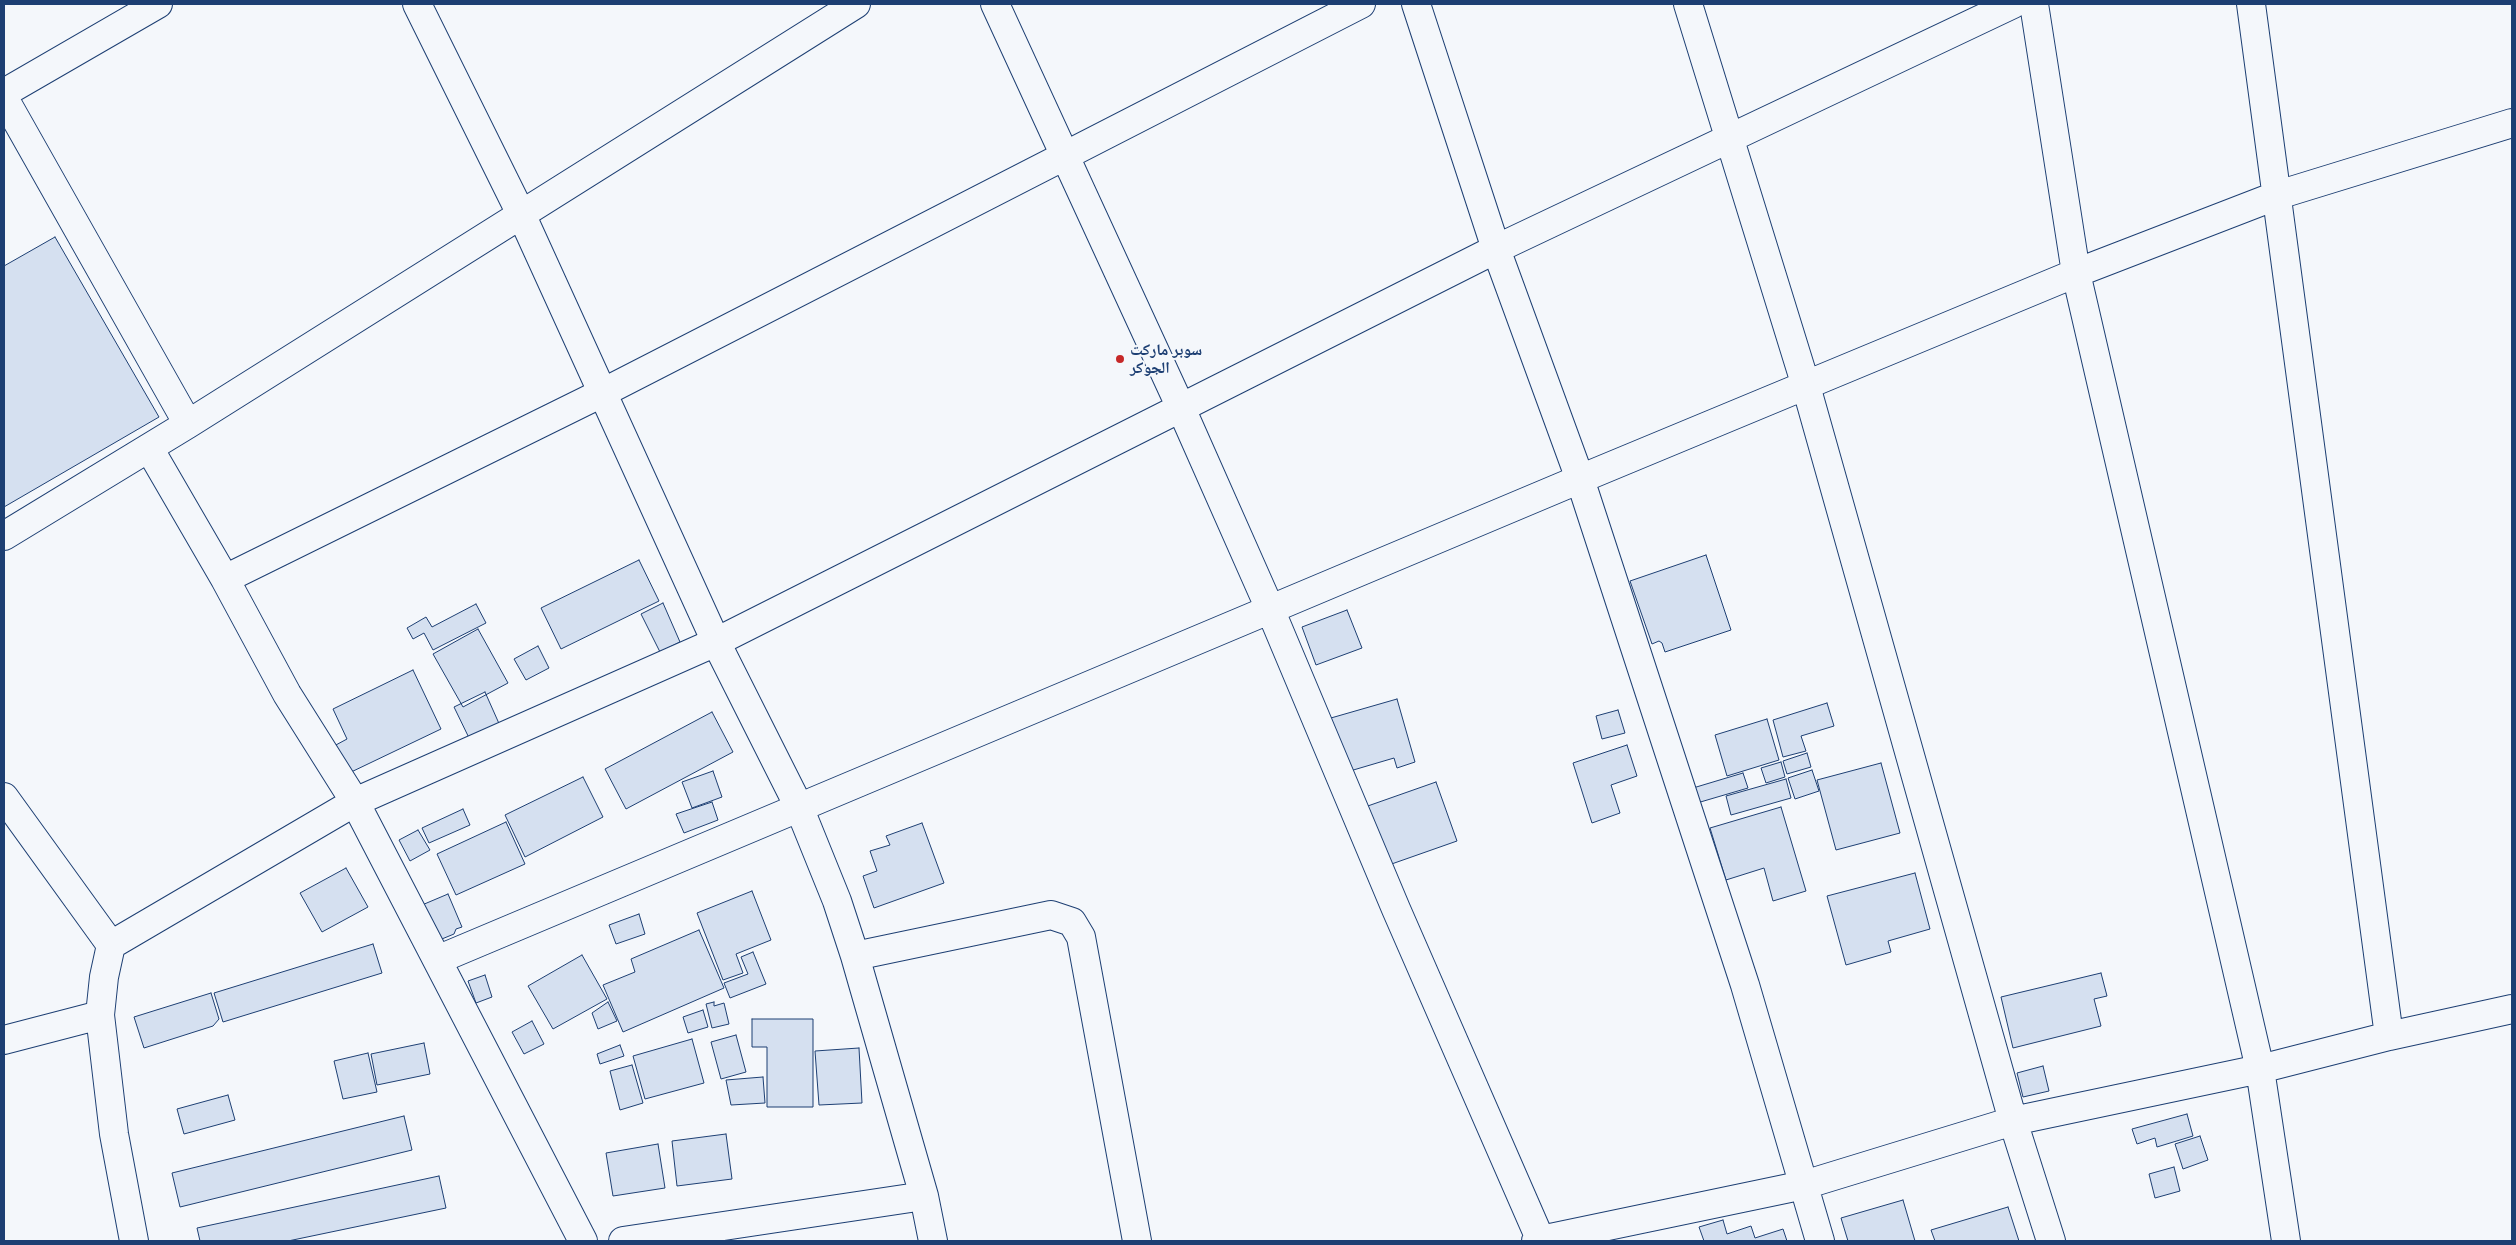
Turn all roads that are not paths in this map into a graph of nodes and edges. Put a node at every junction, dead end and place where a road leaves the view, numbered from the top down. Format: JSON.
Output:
{"nodes":[{"id":1,"x":158,"y":4,"type":"edge"},
{"id":2,"x":417,"y":4,"type":"edge"},
{"id":3,"x":856,"y":4,"type":"edge"},
{"id":4,"x":995,"y":4,"type":"edge"},
{"id":5,"x":1361,"y":4,"type":"edge"},
{"id":6,"x":1416,"y":4,"type":"edge"},
{"id":7,"x":1688,"y":4,"type":"edge"},
{"id":8,"x":2013,"y":4,"type":"edge"},
{"id":9,"x":2034,"y":4,"type":"edge"},
{"id":10,"x":2251,"y":4,"type":"edge"},
{"id":11,"x":4,"y":93,"type":"edge"},
{"id":12,"x":4,"y":98,"type":"edge"},
{"id":13,"x":2512,"y":123,"type":"edge"},
{"id":14,"x":1729,"y":137,"type":"junction"},
{"id":15,"x":1065,"y":157,"type":"junction"},
{"id":16,"x":2278,"y":196,"type":"junction"},
{"id":17,"x":522,"y":216,"type":"junction"},
{"id":18,"x":1496,"y":249,"type":"junction"},
{"id":19,"x":2076,"y":272,"type":"junction"},
{"id":20,"x":1806,"y":386,"type":"junction"},
{"id":21,"x":604,"y":392,"type":"junction"},
{"id":22,"x":1181,"y":408,"type":"junction"},
{"id":23,"x":188,"y":424,"type":"junction"},
{"id":24,"x":148,"y":448,"type":"junction"},
{"id":25,"x":1580,"y":479,"type":"junction"},
{"id":26,"x":4,"y":536,"type":"edge"},
{"id":27,"x":225,"y":580,"type":"junction"},
{"id":28,"x":1270,"y":609,"type":"junction"},
{"id":29,"x":716,"y":642,"type":"junction"},
{"id":30,"x":4,"y":797,"type":"edge"},
{"id":31,"x":355,"y":802,"type":"junction"},
{"id":32,"x":799,"y":807,"type":"junction"},
{"id":33,"x":111,"y":945,"type":"junction"},
{"id":34,"x":855,"y":956,"type":"junction"},
{"id":35,"x":436,"y":960,"type":"junction"},
{"id":36,"x":2512,"y":1009,"type":"edge"},
{"id":37,"x":100,"y":1015,"type":"junction"},
{"id":38,"x":2388,"y":1036,"type":"junction"},
{"id":39,"x":4,"y":1040,"type":"edge"},
{"id":40,"x":2260,"y":1069,"type":"junction"},
{"id":41,"x":2014,"y":1121,"type":"junction"},
{"id":42,"x":1804,"y":1185,"type":"junction"},
{"id":43,"x":924,"y":1196,"type":"junction"},
{"id":44,"x":134,"y":1241,"type":"edge"},
{"id":45,"x":583,"y":1241,"type":"edge"},
{"id":46,"x":623,"y":1241,"type":"edge"},
{"id":47,"x":933,"y":1241,"type":"edge"},
{"id":48,"x":1137,"y":1241,"type":"edge"},
{"id":49,"x":1539,"y":1241,"type":"edge"},
{"id":50,"x":1820,"y":1241,"type":"edge"},
{"id":51,"x":2051,"y":1241,"type":"edge"},
{"id":52,"x":2286,"y":1241,"type":"edge"}],
"edges":[{"from":1,"to":11,"type":"street"},
{"from":2,"to":17,"type":"street"},
{"from":3,"to":17,"type":"street"},
{"from":4,"to":15,"type":"street"},
{"from":5,"to":15,"type":"street"},
{"from":6,"to":18,"type":"street"},
{"from":7,"to":14,"type":"street"},
{"from":8,"to":14,"type":"street"},
{"from":9,"to":19,"type":"street"},
{"from":10,"to":16,"type":"street"},
{"from":12,"to":23,"type":"street"},
{"from":13,"to":16,"type":"street"},
{"from":14,"to":18,"type":"street"},
{"from":14,"to":20,"type":"street"},
{"from":15,"to":21,"type":"street"},
{"from":15,"to":22,"type":"street"},
{"from":16,"to":19,"type":"street"},
{"from":16,"to":38,"type":"street"},
{"from":17,"to":21,"type":"street"},
{"from":17,"to":23,"type":"street"},
{"from":18,"to":22,"type":"street"},
{"from":18,"to":25,"type":"street"},
{"from":19,"to":20,"type":"street"},
{"from":19,"to":40,"type":"street"},
{"from":20,"to":25,"type":"street"},
{"from":20,"to":41,"type":"street"},
{"from":21,"to":27,"type":"street"},
{"from":21,"to":29,"type":"street"},
{"from":22,"to":28,"type":"street"},
{"from":22,"to":29,"type":"street"},
{"from":23,"to":24,"type":"street"},
{"from":24,"to":26,"type":"street"},
{"from":24,"to":27,"type":"street"},
{"from":25,"to":28,"type":"street"},
{"from":25,"to":42,"type":"street"},
{"from":27,"to":31,"type":"street"},
{"from":28,"to":32,"type":"street"},
{"from":28,"to":49,"type":"street"},
{"from":29,"to":31,"type":"street"},
{"from":29,"to":32,"type":"street"},
{"from":30,"to":33,"type":"street"},
{"from":31,"to":33,"type":"street"},
{"from":31,"to":35,"type":"street"},
{"from":32,"to":34,"type":"street"},
{"from":32,"to":35,"type":"street"},
{"from":33,"to":37,"type":"street"},
{"from":34,"to":43,"type":"street"},
{"from":34,"to":48,"type":"street"},
{"from":35,"to":45,"type":"street"},
{"from":36,"to":38,"type":"street"},
{"from":37,"to":39,"type":"street"},
{"from":37,"to":44,"type":"street"},
{"from":38,"to":40,"type":"street"},
{"from":40,"to":41,"type":"street"},
{"from":40,"to":52,"type":"street"},
{"from":41,"to":42,"type":"street"},
{"from":41,"to":51,"type":"street"},
{"from":42,"to":49,"type":"street"},
{"from":42,"to":50,"type":"street"},
{"from":43,"to":46,"type":"street"},
{"from":43,"to":47,"type":"street"}]}
